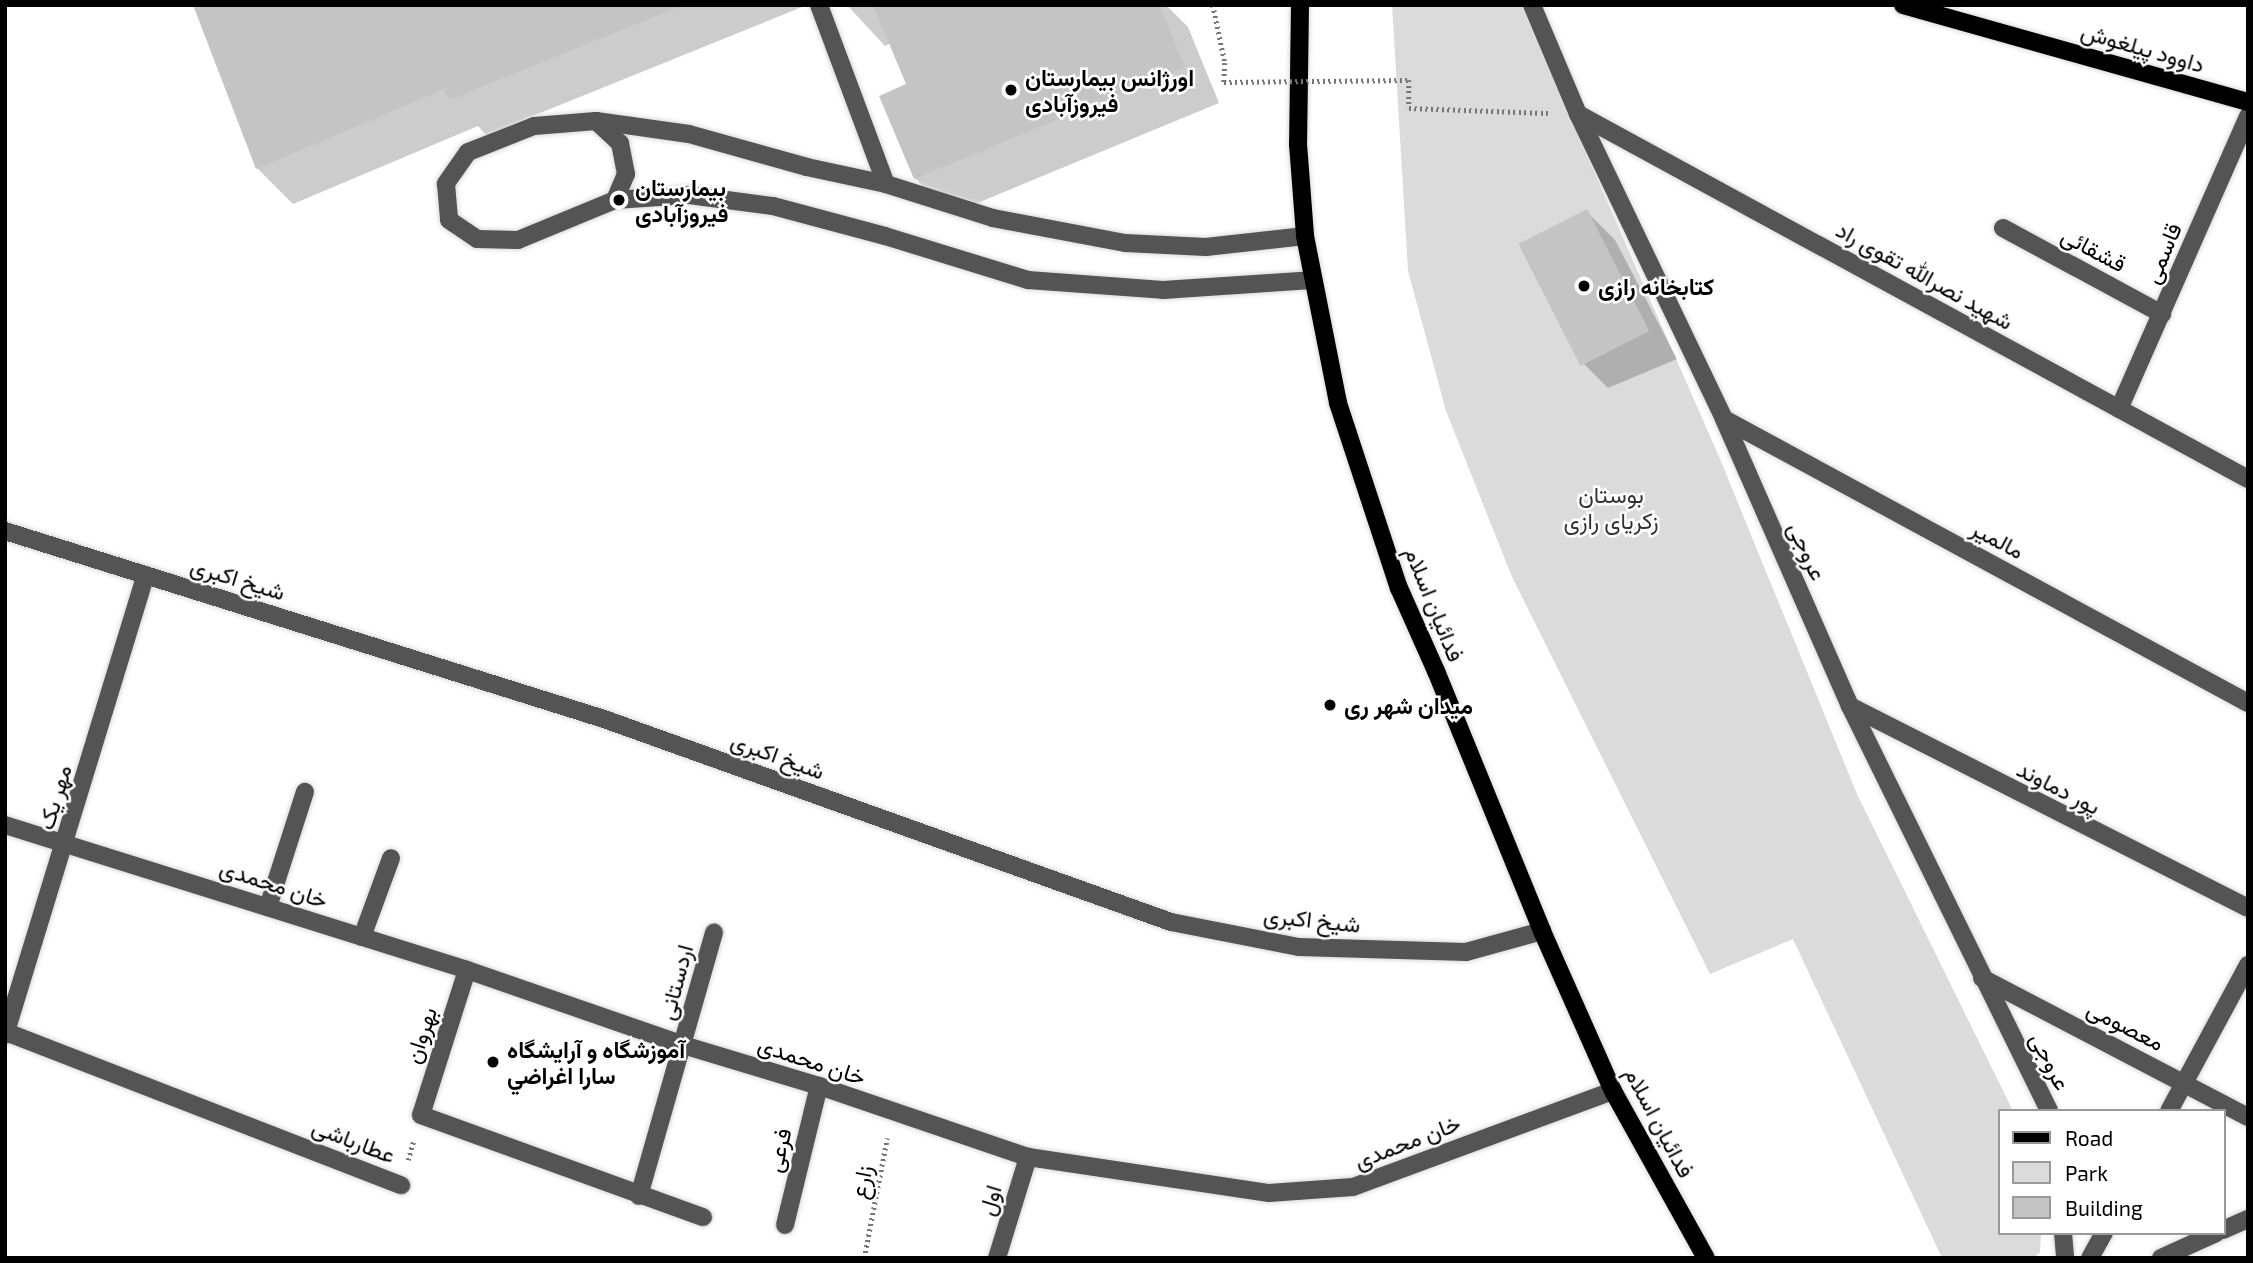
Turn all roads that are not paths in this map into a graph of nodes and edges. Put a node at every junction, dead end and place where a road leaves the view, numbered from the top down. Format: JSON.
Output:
{"nodes":[{"id":1,"x":819,"y":5,"type":"edge"},
{"id":2,"x":1300,"y":5,"type":"edge"},
{"id":3,"x":1532,"y":5,"type":"edge"},
{"id":4,"x":1903,"y":5,"type":"edge"},
{"id":5,"x":2248,"y":102,"type":"edge"},
{"id":6,"x":1578,"y":114,"type":"junction"},
{"id":7,"x":2248,"y":116,"type":"edge"},
{"id":8,"x":596,"y":121,"type":"junction"},
{"id":9,"x":886,"y":184,"type":"junction"},
{"id":10,"x":615,"y":200,"type":"junction"},
{"id":11,"x":2003,"y":228,"type":"dead end"},
{"id":12,"x":1305,"y":236,"type":"junction"},
{"id":13,"x":1312,"y":280,"type":"junction"},
{"id":14,"x":2162,"y":314,"type":"junction"},
{"id":15,"x":2119,"y":409,"type":"junction"},
{"id":16,"x":1724,"y":419,"type":"junction"},
{"id":17,"x":2248,"y":479,"type":"edge"},
{"id":18,"x":5,"y":531,"type":"edge"},
{"id":19,"x":146,"y":575,"type":"junction"},
{"id":20,"x":2248,"y":703,"type":"edge"},
{"id":21,"x":1850,"y":706,"type":"junction"},
{"id":22,"x":305,"y":792,"type":"dead end"},
{"id":23,"x":5,"y":825,"type":"edge"},
{"id":24,"x":65,"y":842,"type":"junction"},
{"id":25,"x":391,"y":858,"type":"dead end"},
{"id":26,"x":268,"y":907,"type":"junction"},
{"id":27,"x":2248,"y":908,"type":"edge"},
{"id":28,"x":1542,"y":931,"type":"junction"},
{"id":29,"x":714,"y":932,"type":"dead end"},
{"id":30,"x":362,"y":937,"type":"junction"},
{"id":31,"x":2248,"y":965,"type":"edge"},
{"id":32,"x":467,"y":970,"type":"junction"},
{"id":33,"x":1982,"y":978,"type":"junction"},
{"id":34,"x":5,"y":1033,"type":"edge"},
{"id":35,"x":683,"y":1045,"type":"junction"},
{"id":36,"x":2184,"y":1083,"type":"junction"},
{"id":37,"x":819,"y":1086,"type":"junction"},
{"id":38,"x":1613,"y":1091,"type":"junction"},
{"id":39,"x":2048,"y":1109,"type":"edge"},
{"id":40,"x":2170,"y":1109,"type":"edge"},
{"id":41,"x":2248,"y":1117,"type":"edge"},
{"id":42,"x":1028,"y":1157,"type":"junction"},
{"id":43,"x":401,"y":1185,"type":"road end"},
{"id":44,"x":639,"y":1196,"type":"junction"},
{"id":45,"x":703,"y":1217,"type":"dead end"},
{"id":46,"x":2248,"y":1219,"type":"edge"},
{"id":47,"x":785,"y":1225,"type":"dead end"},
{"id":48,"x":2225,"y":1229,"type":"edge"},
{"id":49,"x":2063,"y":1235,"type":"edge"},
{"id":50,"x":2103,"y":1235,"type":"edge"},
{"id":51,"x":2212,"y":1235,"type":"edge"},
{"id":52,"x":997,"y":1258,"type":"edge"},
{"id":53,"x":1706,"y":1258,"type":"edge"},
{"id":54,"x":2065,"y":1258,"type":"edge"},
{"id":55,"x":2090,"y":1258,"type":"edge"},
{"id":56,"x":2161,"y":1258,"type":"edge"}],
"edges":[{"from":1,"to":9,"type":"street"},
{"from":2,"to":12,"type":"main road","name":"فدائیان اسلام"},
{"from":3,"to":6,"type":"street","name":"عروجی"},
{"from":4,"to":5,"type":"main road","name":"داوود پیلغوش"},
{"from":6,"to":15,"type":"street","name":"شهید نصرالله تقوی راد"},
{"from":6,"to":16,"type":"street","name":"عروجی"},
{"from":7,"to":14,"type":"street","name":"قاسمی"},
{"from":8,"to":9,"type":"street"},
{"from":8,"to":10,"type":"street"},
{"from":8,"to":10,"type":"street"},
{"from":9,"to":12,"type":"street"},
{"from":10,"to":13,"type":"street"},
{"from":11,"to":14,"type":"street","name":"قشقائی"},
{"from":12,"to":13,"type":"main road","name":"فدائیان اسلام"},
{"from":13,"to":28,"type":"main road","name":"فدائیان اسلام"},
{"from":14,"to":15,"type":"street","name":"قاسمی"},
{"from":15,"to":17,"type":"street","name":"شهید نصرالله تقوی راد"},
{"from":16,"to":20,"type":"street","name":"مالمیر"},
{"from":16,"to":21,"type":"street","name":"عروجی"},
{"from":18,"to":19,"type":"street","name":"شیخ اکبری"},
{"from":19,"to":24,"type":"street","name":"مهر یک"},
{"from":19,"to":28,"type":"street","name":"شیخ اکبری"},
{"from":21,"to":27,"type":"street","name":"پور دماوند"},
{"from":21,"to":33,"type":"street","name":"عروجی"},
{"from":22,"to":26,"type":"street"},
{"from":23,"to":24,"type":"street","name":"خان محمدی"},
{"from":24,"to":26,"type":"street","name":"خان محمدی"},
{"from":24,"to":34,"type":"street","name":"مهر یک"},
{"from":25,"to":30,"type":"street"},
{"from":26,"to":30,"type":"street","name":"خان محمدی"},
{"from":28,"to":38,"type":"main road","name":"فدائیان اسلام"},
{"from":29,"to":35,"type":"street","name":"اردستانی"},
{"from":30,"to":32,"type":"street","name":"خان محمدی"},
{"from":31,"to":36,"type":"street"},
{"from":32,"to":35,"type":"street","name":"خان محمدی"},
{"from":32,"to":44,"type":"street","name":"بهروان"},
{"from":33,"to":36,"type":"street","name":"معصومی"},
{"from":33,"to":39,"type":"street","name":"عروجی"},
{"from":34,"to":43,"type":"street","name":"عطارباشی"},
{"from":35,"to":37,"type":"street","name":"خان محمدی"},
{"from":35,"to":44,"type":"street"},
{"from":36,"to":40,"type":"street"},
{"from":36,"to":41,"type":"street","name":"معصومی"},
{"from":37,"to":42,"type":"street","name":"خان محمدی"},
{"from":37,"to":47,"type":"street","name":"فرعی"},
{"from":38,"to":42,"type":"street","name":"خان محمدی"},
{"from":38,"to":53,"type":"main road","name":"فدائیان اسلام"},
{"from":42,"to":52,"type":"street","name":"اول"},
{"from":44,"to":45,"type":"street"},
{"from":46,"to":48,"type":"street"},
{"from":49,"to":54,"type":"street"},
{"from":50,"to":55,"type":"street"},
{"from":51,"to":56,"type":"street"}]}
